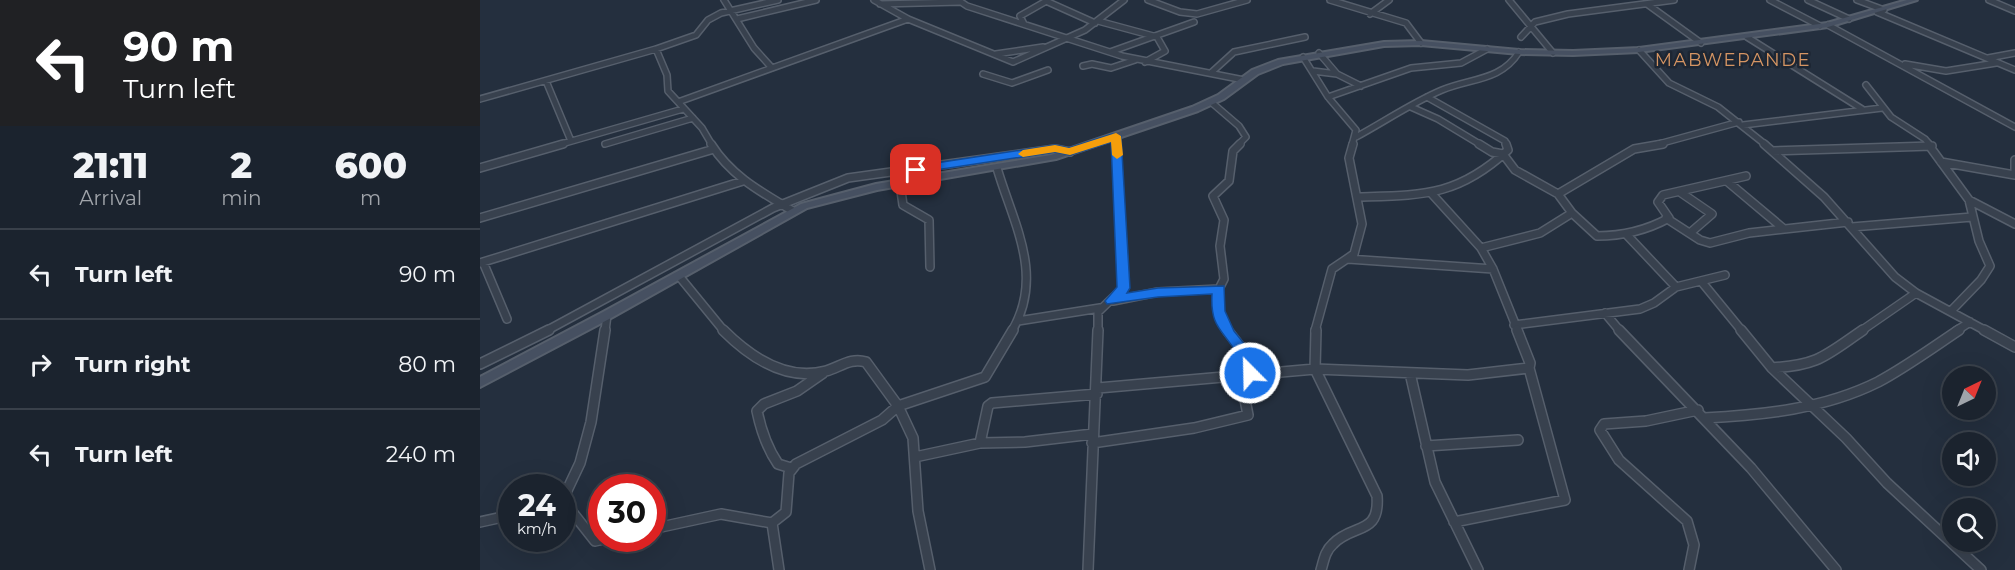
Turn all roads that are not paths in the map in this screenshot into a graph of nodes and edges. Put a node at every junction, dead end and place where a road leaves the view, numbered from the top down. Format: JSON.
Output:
{"nodes":[{"id":1,"x":724,"y":0,"type":"edge"},
{"id":2,"x":751,"y":0,"type":"edge"},
{"id":3,"x":778,"y":0,"type":"edge"},
{"id":4,"x":816,"y":0,"type":"edge"},
{"id":5,"x":1047,"y":0,"type":"edge"},
{"id":6,"x":1124,"y":0,"type":"edge"},
{"id":7,"x":1148,"y":0,"type":"edge"},
{"id":8,"x":1247,"y":0,"type":"edge"},
{"id":9,"x":1330,"y":0,"type":"edge"},
{"id":10,"x":1389,"y":0,"type":"edge"},
{"id":11,"x":1509,"y":0,"type":"edge"},
{"id":12,"x":1621,"y":0,"type":"edge"},
{"id":13,"x":1666,"y":0,"type":"edge"},
{"id":14,"x":1674,"y":0,"type":"edge"},
{"id":15,"x":1770,"y":0,"type":"edge"},
{"id":16,"x":1808,"y":0,"type":"edge"},
{"id":17,"x":1857,"y":0,"type":"edge"},
{"id":18,"x":1914,"y":0,"type":"edge"},
{"id":19,"x":1989,"y":0,"type":"edge"},
{"id":20,"x":959,"y":1,"type":"edge"},
{"id":21,"x":876,"y":2,"type":"edge"},
{"id":22,"x":1647,"y":4,"type":"junction"},
{"id":23,"x":1628,"y":7,"type":"junction"},
{"id":24,"x":729,"y":8,"type":"junction"},
{"id":25,"x":1881,"y":11,"type":"junction"},
{"id":26,"x":2015,"y":11,"type":"edge"},
{"id":27,"x":1370,"y":14,"type":"junction"},
{"id":28,"x":737,"y":19,"type":"junction"},
{"id":29,"x":908,"y":19,"type":"junction"},
{"id":30,"x":1849,"y":19,"type":"junction"},
{"id":31,"x":1096,"y":22,"type":"junction"},
{"id":32,"x":1194,"y":22,"type":"dead end"},
{"id":33,"x":1024,"y":24,"type":"junction"},
{"id":34,"x":1824,"y":25,"type":"junction"},
{"id":35,"x":1530,"y":26,"type":"junction"},
{"id":36,"x":1156,"y":37,"type":"junction"},
{"id":37,"x":1521,"y":37,"type":"dead end"},
{"id":38,"x":1748,"y":37,"type":"junction"},
{"id":39,"x":1305,"y":38,"type":"dead end"},
{"id":40,"x":1066,"y":40,"type":"junction"},
{"id":41,"x":1420,"y":43,"type":"junction"},
{"id":42,"x":1701,"y":43,"type":"junction"},
{"id":43,"x":1056,"y":45,"type":"junction"},
{"id":44,"x":656,"y":49,"type":"junction"},
{"id":45,"x":1487,"y":49,"type":"junction"},
{"id":46,"x":1639,"y":50,"type":"junction"},
{"id":47,"x":1108,"y":52,"type":"junction"},
{"id":48,"x":1519,"y":52,"type":"junction"},
{"id":49,"x":1319,"y":53,"type":"junction"},
{"id":50,"x":1552,"y":53,"type":"junction"},
{"id":51,"x":2015,"y":53,"type":"edge"},
{"id":52,"x":996,"y":54,"type":"junction"},
{"id":53,"x":1303,"y":57,"type":"junction"},
{"id":54,"x":1987,"y":58,"type":"junction"},
{"id":55,"x":1136,"y":60,"type":"junction"},
{"id":56,"x":1890,"y":60,"type":"junction"},
{"id":57,"x":1144,"y":62,"type":"junction"},
{"id":58,"x":1998,"y":63,"type":"junction"},
{"id":59,"x":1083,"y":66,"type":"dead end"},
{"id":60,"x":772,"y":68,"type":"junction"},
{"id":61,"x":1048,"y":70,"type":"dead end"},
{"id":62,"x":2015,"y":70,"type":"edge"},
{"id":63,"x":1312,"y":71,"type":"junction"},
{"id":64,"x":1212,"y":72,"type":"junction"},
{"id":65,"x":983,"y":74,"type":"dead end"},
{"id":66,"x":1337,"y":74,"type":"junction"},
{"id":67,"x":1244,"y":80,"type":"junction"},
{"id":68,"x":546,"y":81,"type":"junction"},
{"id":69,"x":1361,"y":86,"type":"junction"},
{"id":70,"x":1866,"y":86,"type":"dead end"},
{"id":71,"x":1328,"y":97,"type":"junction"},
{"id":72,"x":1427,"y":97,"type":"junction"},
{"id":73,"x":480,"y":99,"type":"edge"},
{"id":74,"x":678,"y":102,"type":"junction"},
{"id":75,"x":1211,"y":102,"type":"junction"},
{"id":76,"x":1411,"y":107,"type":"junction"},
{"id":77,"x":1882,"y":108,"type":"junction"},
{"id":78,"x":683,"y":109,"type":"junction"},
{"id":79,"x":1862,"y":109,"type":"junction"},
{"id":80,"x":693,"y":118,"type":"junction"},
{"id":81,"x":1741,"y":124,"type":"junction"},
{"id":82,"x":2015,"y":127,"type":"edge"},
{"id":83,"x":1116,"y":136,"type":"junction"},
{"id":84,"x":1356,"y":137,"type":"junction"},
{"id":85,"x":571,"y":141,"type":"junction"},
{"id":86,"x":604,"y":144,"type":"dead end"},
{"id":87,"x":1932,"y":147,"type":"junction"},
{"id":88,"x":714,"y":149,"type":"junction"},
{"id":89,"x":1772,"y":151,"type":"junction"},
{"id":90,"x":1070,"y":152,"type":"junction"},
{"id":91,"x":1503,"y":154,"type":"junction"},
{"id":92,"x":2015,"y":160,"type":"edge"},
{"id":93,"x":1941,"y":162,"type":"junction"},
{"id":94,"x":480,"y":168,"type":"edge"},
{"id":95,"x":997,"y":168,"type":"junction"},
{"id":96,"x":2015,"y":174,"type":"edge"},
{"id":97,"x":1746,"y":176,"type":"dead end"},
{"id":98,"x":743,"y":180,"type":"junction"},
{"id":99,"x":1728,"y":182,"type":"junction"},
{"id":100,"x":900,"y":184,"type":"junction"},
{"id":101,"x":1680,"y":192,"type":"junction"},
{"id":102,"x":1432,"y":194,"type":"junction"},
{"id":103,"x":1558,"y":194,"type":"junction"},
{"id":104,"x":1357,"y":197,"type":"junction"},
{"id":105,"x":1968,"y":200,"type":"junction"},
{"id":106,"x":778,"y":204,"type":"junction"},
{"id":107,"x":793,"y":211,"type":"junction"},
{"id":108,"x":1572,"y":213,"type":"junction"},
{"id":109,"x":1972,"y":217,"type":"junction"},
{"id":110,"x":480,"y":218,"type":"edge"},
{"id":111,"x":1666,"y":218,"type":"junction"},
{"id":112,"x":1850,"y":224,"type":"junction"},
{"id":113,"x":2015,"y":224,"type":"edge"},
{"id":114,"x":1784,"y":229,"type":"junction"},
{"id":115,"x":1690,"y":233,"type":"junction"},
{"id":116,"x":1626,"y":234,"type":"junction"},
{"id":117,"x":1481,"y":248,"type":"junction"},
{"id":118,"x":1348,"y":259,"type":"junction"},
{"id":119,"x":481,"y":263,"type":"edge"},
{"id":120,"x":930,"y":267,"type":"dead end"},
{"id":121,"x":1493,"y":269,"type":"junction"},
{"id":122,"x":1725,"y":275,"type":"dead end"},
{"id":123,"x":679,"y":276,"type":"junction"},
{"id":124,"x":1701,"y":281,"type":"junction"},
{"id":125,"x":1676,"y":287,"type":"junction"},
{"id":126,"x":1219,"y":289,"type":"junction"},
{"id":127,"x":1916,"y":293,"type":"junction"},
{"id":128,"x":1112,"y":301,"type":"junction"},
{"id":129,"x":1100,"y":308,"type":"junction"},
{"id":130,"x":1951,"y":311,"type":"junction"},
{"id":131,"x":1605,"y":313,"type":"junction"},
{"id":132,"x":607,"y":315,"type":"junction"},
{"id":133,"x":507,"y":319,"type":"dead end"},
{"id":134,"x":1018,"y":321,"type":"junction"},
{"id":135,"x":1970,"y":322,"type":"junction"},
{"id":136,"x":1514,"y":325,"type":"junction"},
{"id":137,"x":2015,"y":347,"type":"edge"},
{"id":138,"x":480,"y":364,"type":"edge"},
{"id":139,"x":1530,"y":368,"type":"junction"},
{"id":140,"x":1772,"y":368,"type":"junction"},
{"id":141,"x":1315,"y":369,"type":"junction"},
{"id":142,"x":824,"y":372,"type":"junction"},
{"id":143,"x":1245,"y":373,"type":"junction"},
{"id":144,"x":1410,"y":373,"type":"junction"},
{"id":145,"x":480,"y":382,"type":"edge"},
{"id":146,"x":1098,"y":391,"type":"junction"},
{"id":147,"x":1812,"y":405,"type":"junction"},
{"id":148,"x":898,"y":406,"type":"junction"},
{"id":149,"x":1701,"y":414,"type":"junction"},
{"id":150,"x":1093,"y":438,"type":"junction"},
{"id":151,"x":1518,"y":440,"type":"dead end"},
{"id":152,"x":980,"y":443,"type":"junction"},
{"id":153,"x":1426,"y":446,"type":"junction"},
{"id":154,"x":915,"y":458,"type":"junction"},
{"id":155,"x":791,"y":468,"type":"junction"},
{"id":156,"x":575,"y":474,"type":"edge"},
{"id":157,"x":498,"y":518,"type":"edge"},
{"id":158,"x":576,"y":518,"type":"edge"},
{"id":159,"x":480,"y":522,"type":"edge"},
{"id":160,"x":1454,"y":522,"type":"junction"},
{"id":161,"x":772,"y":523,"type":"junction"},
{"id":162,"x":666,"y":526,"type":"edge"},
{"id":163,"x":588,"y":532,"type":"edge"},
{"id":164,"x":779,"y":570,"type":"edge"},
{"id":165,"x":930,"y":570,"type":"edge"},
{"id":166,"x":1088,"y":570,"type":"edge"},
{"id":167,"x":1321,"y":570,"type":"edge"},
{"id":168,"x":1478,"y":570,"type":"edge"},
{"id":169,"x":1689,"y":570,"type":"edge"},
{"id":170,"x":1836,"y":570,"type":"edge"},
{"id":171,"x":1981,"y":570,"type":"edge"}],
"edges":[{"from":1,"to":24,"type":"street"},
{"from":2,"to":24,"type":"street"},
{"from":3,"to":24,"type":"street"},
{"from":4,"to":28,"type":"street"},
{"from":5,"to":31,"type":"street"},
{"from":5,"to":33,"type":"street"},
{"from":6,"to":31,"type":"street"},
{"from":7,"to":8,"type":"street"},
{"from":9,"to":27,"type":"street"},
{"from":10,"to":27,"type":"street"},
{"from":11,"to":35,"type":"street"},
{"from":12,"to":23,"type":"street"},
{"from":13,"to":14,"type":"street"},
{"from":13,"to":22,"type":"street"},
{"from":15,"to":34,"type":"street"},
{"from":16,"to":30,"type":"street"},
{"from":17,"to":25,"type":"street"},
{"from":18,"to":25,"type":"street"},
{"from":19,"to":26,"type":"street"},
{"from":20,"to":21,"type":"street"},
{"from":20,"to":33,"type":"street"},
{"from":21,"to":29,"type":"street"},
{"from":22,"to":23,"type":"street"},
{"from":22,"to":42,"type":"street"},
{"from":23,"to":35,"type":"street"},
{"from":24,"to":28,"type":"street"},
{"from":24,"to":44,"type":"street"},
{"from":25,"to":30,"type":"street"},
{"from":25,"to":54,"type":"street"},
{"from":27,"to":41,"type":"street"},
{"from":28,"to":60,"type":"street"},
{"from":29,"to":52,"type":"street"},
{"from":29,"to":60,"type":"street"},
{"from":30,"to":34,"type":"street"},
{"from":31,"to":36,"type":"street"},
{"from":31,"to":40,"type":"street"},
{"from":32,"to":36,"type":"street"},
{"from":33,"to":40,"type":"street"},
{"from":34,"to":38,"type":"street"},
{"from":34,"to":56,"type":"street"},
{"from":35,"to":37,"type":"street"},
{"from":35,"to":50,"type":"street"},
{"from":36,"to":47,"type":"street"},
{"from":36,"to":57,"type":"street"},
{"from":38,"to":42,"type":"street"},
{"from":38,"to":79,"type":"street"},
{"from":39,"to":64,"type":"street"},
{"from":40,"to":43,"type":"street"},
{"from":40,"to":47,"type":"street"},
{"from":41,"to":45,"type":"street"},
{"from":41,"to":49,"type":"street"},
{"from":42,"to":46,"type":"street"},
{"from":43,"to":52,"type":"street"},
{"from":43,"to":52,"type":"street"},
{"from":44,"to":68,"type":"street"},
{"from":44,"to":74,"type":"street"},
{"from":45,"to":48,"type":"street"},
{"from":45,"to":69,"type":"street"},
{"from":46,"to":50,"type":"street"},
{"from":46,"to":81,"type":"street"},
{"from":47,"to":55,"type":"street"},
{"from":48,"to":50,"type":"street"},
{"from":48,"to":72,"type":"street"},
{"from":49,"to":53,"type":"street"},
{"from":49,"to":66,"type":"street"},
{"from":51,"to":54,"type":"street"},
{"from":53,"to":63,"type":"street"},
{"from":53,"to":67,"type":"street"},
{"from":54,"to":58,"type":"street"},
{"from":55,"to":57,"type":"street"},
{"from":55,"to":59,"type":"street"},
{"from":56,"to":58,"type":"street"},
{"from":56,"to":82,"type":"street"},
{"from":57,"to":64,"type":"street"},
{"from":58,"to":62,"type":"street"},
{"from":60,"to":74,"type":"street"},
{"from":61,"to":65,"type":"street"},
{"from":63,"to":66,"type":"street"},
{"from":63,"to":71,"type":"street"},
{"from":64,"to":67,"type":"street"},
{"from":66,"to":69,"type":"street"},
{"from":67,"to":75,"type":"street"},
{"from":68,"to":73,"type":"street"},
{"from":68,"to":85,"type":"street"},
{"from":69,"to":71,"type":"street"},
{"from":70,"to":77,"type":"street"},
{"from":71,"to":84,"type":"street"},
{"from":72,"to":76,"type":"street"},
{"from":72,"to":91,"type":"street"},
{"from":74,"to":78,"type":"street"},
{"from":75,"to":83,"type":"street"},
{"from":75,"to":126,"type":"street"},
{"from":76,"to":84,"type":"street"},
{"from":76,"to":91,"type":"street"},
{"from":77,"to":79,"type":"street"},
{"from":77,"to":87,"type":"street"},
{"from":78,"to":80,"type":"street"},
{"from":78,"to":85,"type":"street"},
{"from":79,"to":81,"type":"street"},
{"from":80,"to":86,"type":"street"},
{"from":80,"to":88,"type":"street"},
{"from":81,"to":89,"type":"street"},
{"from":81,"to":103,"type":"street"},
{"from":83,"to":90,"type":"street"},
{"from":83,"to":128,"type":"street"},
{"from":84,"to":104,"type":"street"},
{"from":85,"to":94,"type":"street"},
{"from":87,"to":89,"type":"street"},
{"from":87,"to":93,"type":"street"},
{"from":88,"to":98,"type":"street"},
{"from":88,"to":110,"type":"street"},
{"from":89,"to":112,"type":"street"},
{"from":90,"to":95,"type":"street"},
{"from":90,"to":106,"type":"street"},
{"from":91,"to":102,"type":"street"},
{"from":91,"to":103,"type":"street"},
{"from":92,"to":96,"type":"street"},
{"from":93,"to":96,"type":"street"},
{"from":93,"to":105,"type":"street"},
{"from":95,"to":100,"type":"street"},
{"from":95,"to":134,"type":"street"},
{"from":97,"to":99,"type":"street"},
{"from":98,"to":106,"type":"street"},
{"from":98,"to":119,"type":"street"},
{"from":99,"to":101,"type":"street"},
{"from":99,"to":114,"type":"street"},
{"from":100,"to":107,"type":"street"},
{"from":100,"to":120,"type":"street"},
{"from":101,"to":111,"type":"street"},
{"from":101,"to":115,"type":"street"},
{"from":102,"to":104,"type":"street"},
{"from":102,"to":117,"type":"street"},
{"from":103,"to":108,"type":"street"},
{"from":104,"to":118,"type":"street"},
{"from":105,"to":109,"type":"street"},
{"from":105,"to":113,"type":"street"},
{"from":106,"to":107,"type":"street"},
{"from":106,"to":138,"type":"street"},
{"from":107,"to":123,"type":"street"},
{"from":108,"to":116,"type":"street"},
{"from":108,"to":117,"type":"street"},
{"from":109,"to":112,"type":"street"},
{"from":109,"to":130,"type":"street"},
{"from":111,"to":115,"type":"street"},
{"from":111,"to":116,"type":"street"},
{"from":112,"to":114,"type":"street"},
{"from":112,"to":127,"type":"street"},
{"from":114,"to":115,"type":"street"},
{"from":116,"to":125,"type":"street"},
{"from":117,"to":121,"type":"street"},
{"from":118,"to":121,"type":"street"},
{"from":118,"to":141,"type":"street"},
{"from":119,"to":133,"type":"street"},
{"from":121,"to":136,"type":"street"},
{"from":122,"to":124,"type":"street"},
{"from":123,"to":132,"type":"street"},
{"from":123,"to":142,"type":"street"},
{"from":124,"to":125,"type":"street"},
{"from":124,"to":140,"type":"street"},
{"from":125,"to":131,"type":"street"},
{"from":126,"to":128,"type":"street"},
{"from":126,"to":143,"type":"street"},
{"from":127,"to":130,"type":"street"},
{"from":127,"to":140,"type":"street"},
{"from":128,"to":129,"type":"street"},
{"from":129,"to":134,"type":"street"},
{"from":129,"to":146,"type":"street"},
{"from":130,"to":135,"type":"street"},
{"from":131,"to":136,"type":"street"},
{"from":131,"to":149,"type":"street"},
{"from":132,"to":145,"type":"street"},
{"from":132,"to":156,"type":"street"},
{"from":134,"to":148,"type":"street"},
{"from":135,"to":137,"type":"street"},
{"from":135,"to":147,"type":"street"},
{"from":136,"to":139,"type":"street"},
{"from":139,"to":144,"type":"street"},
{"from":139,"to":160,"type":"street"},
{"from":140,"to":147,"type":"street"},
{"from":141,"to":143,"type":"street"},
{"from":141,"to":144,"type":"street"},
{"from":141,"to":167,"type":"street"},
{"from":142,"to":148,"type":"street"},
{"from":142,"to":155,"type":"street"},
{"from":143,"to":146,"type":"street"},
{"from":143,"to":150,"type":"street"},
{"from":144,"to":153,"type":"street"},
{"from":146,"to":150,"type":"street"},
{"from":146,"to":152,"type":"street"},
{"from":147,"to":149,"type":"street"},
{"from":147,"to":171,"type":"street"},
{"from":148,"to":154,"type":"street"},
{"from":148,"to":155,"type":"street"},
{"from":149,"to":169,"type":"street"},
{"from":149,"to":170,"type":"street"},
{"from":150,"to":152,"type":"street"},
{"from":150,"to":166,"type":"street"},
{"from":151,"to":153,"type":"street"},
{"from":152,"to":154,"type":"street"},
{"from":153,"to":160,"type":"street"},
{"from":154,"to":165,"type":"street"},
{"from":155,"to":161,"type":"street"},
{"from":157,"to":159,"type":"street"},
{"from":158,"to":163,"type":"street"},
{"from":160,"to":168,"type":"street"},
{"from":161,"to":162,"type":"street"},
{"from":161,"to":164,"type":"street"}]}
